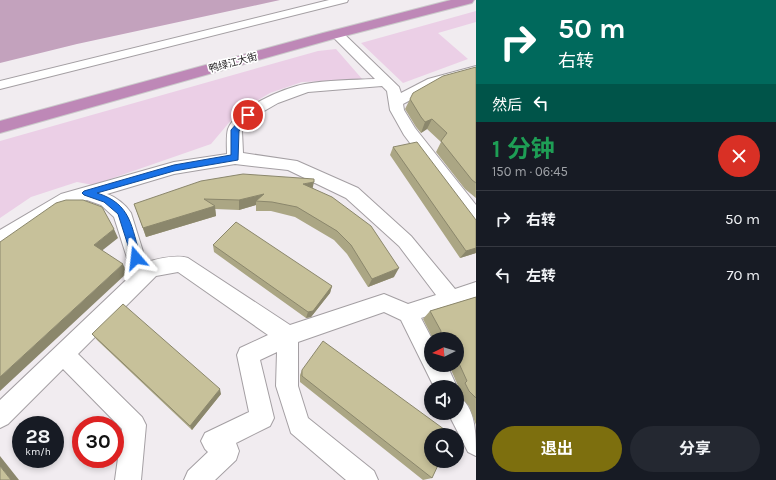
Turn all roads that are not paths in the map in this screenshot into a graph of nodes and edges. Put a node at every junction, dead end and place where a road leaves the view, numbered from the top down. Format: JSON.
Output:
{"nodes":[{"id":1,"x":343,"y":0,"type":"edge"},
{"id":2,"x":467,"y":0,"type":"edge"},
{"id":3,"x":337,"y":34,"type":"junction"},
{"id":4,"x":476,"y":70,"type":"edge"},
{"id":5,"x":385,"y":82,"type":"junction"},
{"id":6,"x":0,"y":85,"type":"edge"},
{"id":7,"x":396,"y":102,"type":"junction"},
{"id":8,"x":0,"y":127,"type":"edge"},
{"id":9,"x":235,"y":158,"type":"junction"},
{"id":10,"x":87,"y":193,"type":"junction"},
{"id":11,"x":476,"y":218,"type":"edge"},
{"id":12,"x":0,"y":240,"type":"edge"},
{"id":13,"x":136,"y":258,"type":"dead end"},
{"id":14,"x":476,"y":291,"type":"edge"},
{"id":15,"x":451,"y":299,"type":"junction"},
{"id":16,"x":408,"y":313,"type":"junction"},
{"id":17,"x":288,"y":336,"type":"junction"},
{"id":18,"x":424,"y":344,"type":"edge"},
{"id":19,"x":63,"y":354,"type":"junction"},
{"id":20,"x":0,"y":416,"type":"edge"},
{"id":21,"x":464,"y":420,"type":"edge"},
{"id":22,"x":476,"y":444,"type":"edge"},
{"id":23,"x":128,"y":480,"type":"edge"},
{"id":24,"x":197,"y":480,"type":"edge"},
{"id":25,"x":365,"y":480,"type":"edge"}],
"edges":[{"from":1,"to":6,"type":"street"},
{"from":2,"to":3,"type":"highway","name":"鸭绿江大街"},
{"from":3,"to":5,"type":"street"},
{"from":3,"to":8,"type":"highway","name":"鸭绿江大街"},
{"from":4,"to":7,"type":"street"},
{"from":5,"to":7,"type":"street"},
{"from":5,"to":9,"type":"street"},
{"from":7,"to":11,"type":"street"},
{"from":9,"to":10,"type":"street"},
{"from":9,"to":15,"type":"street"},
{"from":10,"to":12,"type":"street"},
{"from":10,"to":13,"type":"street"},
{"from":14,"to":15,"type":"street"},
{"from":15,"to":16,"type":"street"},
{"from":16,"to":17,"type":"street"},
{"from":16,"to":18,"type":"street"},
{"from":17,"to":19,"type":"street"},
{"from":17,"to":24,"type":"street"},
{"from":17,"to":25,"type":"street"},
{"from":19,"to":20,"type":"street"},
{"from":19,"to":23,"type":"street"},
{"from":21,"to":22,"type":"street"}]}
